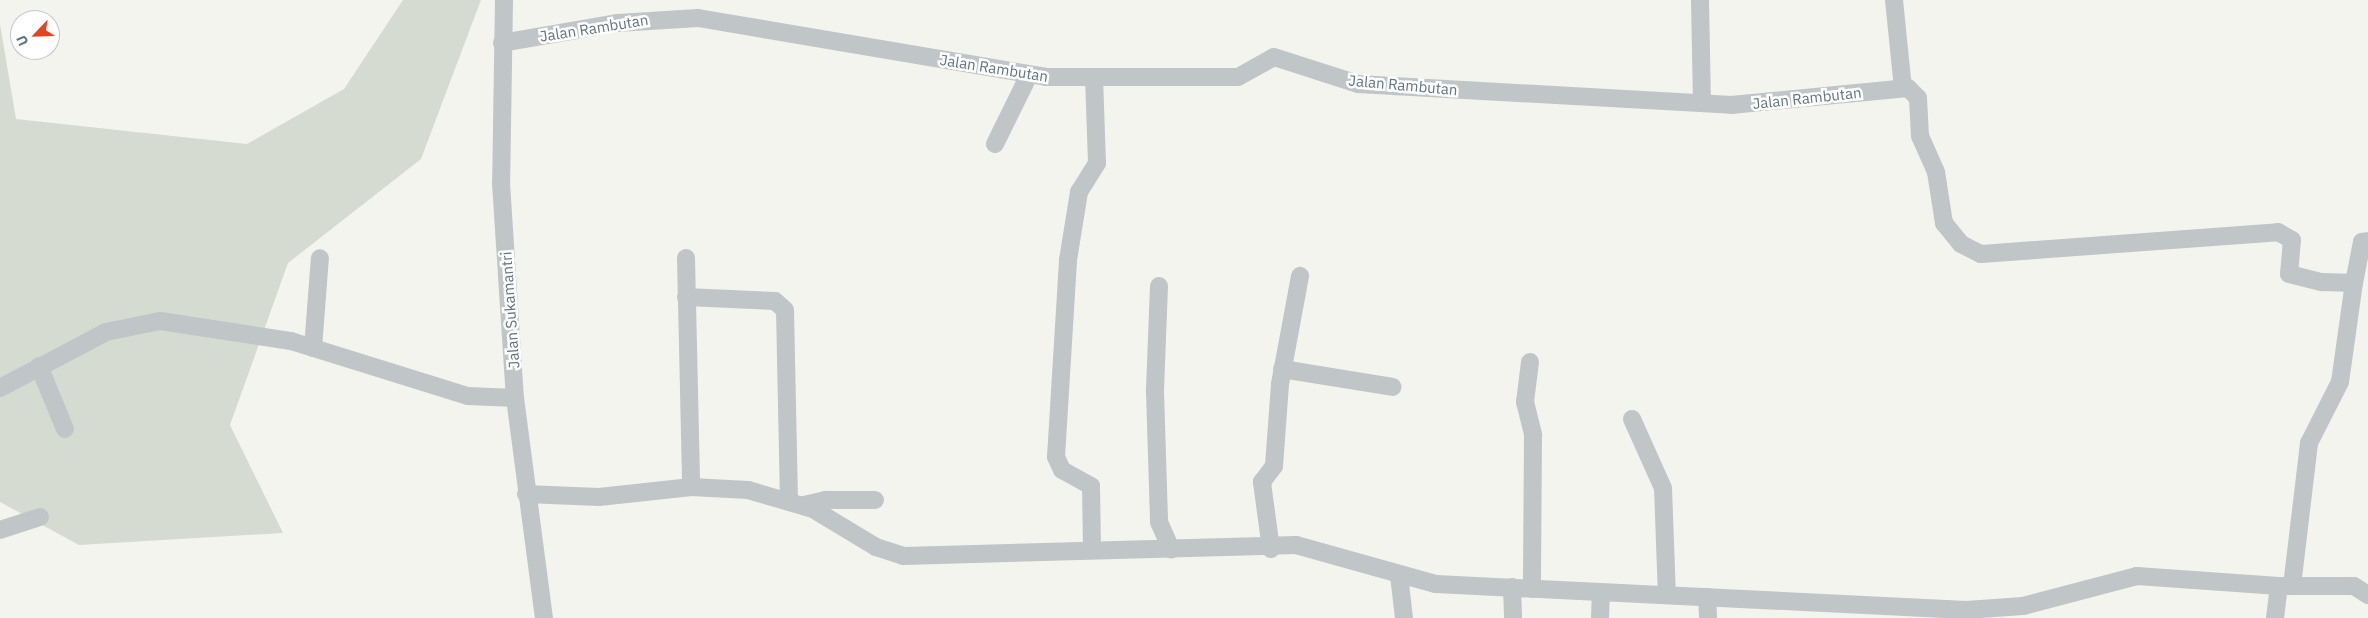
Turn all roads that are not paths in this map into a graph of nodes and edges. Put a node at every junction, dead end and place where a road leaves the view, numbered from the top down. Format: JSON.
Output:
{"nodes":[{"id":1,"x":504,"y":0,"type":"edge"},
{"id":2,"x":1700,"y":0,"type":"edge"},
{"id":3,"x":1894,"y":0,"type":"edge"},
{"id":4,"x":502,"y":44,"type":"junction"},
{"id":5,"x":1029,"y":75,"type":"junction"},
{"id":6,"x":1094,"y":78,"type":"junction"},
{"id":7,"x":1903,"y":88,"type":"junction"},
{"id":8,"x":1702,"y":103,"type":"junction"},
{"id":9,"x":995,"y":144,"type":"dead end"},
{"id":10,"x":2368,"y":241,"type":"edge"},
{"id":11,"x":320,"y":258,"type":"dead end"},
{"id":12,"x":686,"y":258,"type":"dead end"},
{"id":13,"x":1300,"y":276,"type":"dead end"},
{"id":14,"x":2354,"y":282,"type":"junction"},
{"id":15,"x":1159,"y":286,"type":"dead end"},
{"id":16,"x":686,"y":298,"type":"junction"},
{"id":17,"x":313,"y":348,"type":"junction"},
{"id":18,"x":1530,"y":362,"type":"dead end"},
{"id":19,"x":39,"y":366,"type":"junction"},
{"id":20,"x":1282,"y":369,"type":"junction"},
{"id":21,"x":1393,"y":387,"type":"dead end"},
{"id":22,"x":0,"y":388,"type":"edge"},
{"id":23,"x":515,"y":398,"type":"junction"},
{"id":24,"x":1632,"y":419,"type":"dead end"},
{"id":25,"x":65,"y":428,"type":"dead end"},
{"id":26,"x":691,"y":487,"type":"junction"},
{"id":27,"x":526,"y":494,"type":"junction"},
{"id":28,"x":876,"y":500,"type":"dead end"},
{"id":29,"x":797,"y":502,"type":"junction"},
{"id":30,"x":40,"y":517,"type":"dead end"},
{"id":31,"x":0,"y":530,"type":"edge"},
{"id":32,"x":1092,"y":548,"type":"junction"},
{"id":33,"x":1172,"y":549,"type":"junction"},
{"id":34,"x":1270,"y":549,"type":"junction"},
{"id":35,"x":1398,"y":575,"type":"junction"},
{"id":36,"x":2286,"y":586,"type":"junction"},
{"id":37,"x":1512,"y":587,"type":"junction"},
{"id":38,"x":1532,"y":589,"type":"junction"},
{"id":39,"x":1601,"y":593,"type":"junction"},
{"id":40,"x":1667,"y":595,"type":"junction"},
{"id":41,"x":2368,"y":595,"type":"edge"},
{"id":42,"x":1707,"y":597,"type":"junction"},
{"id":43,"x":544,"y":618,"type":"edge"},
{"id":44,"x":1404,"y":618,"type":"edge"},
{"id":45,"x":1513,"y":618,"type":"edge"},
{"id":46,"x":1600,"y":618,"type":"edge"},
{"id":47,"x":1708,"y":618,"type":"edge"},
{"id":48,"x":2276,"y":618,"type":"edge"}],
"edges":[{"from":1,"to":4,"type":"street","name":"Jalan Sukamantri"},
{"from":2,"to":8,"type":"street"},
{"from":3,"to":7,"type":"street"},
{"from":4,"to":5,"type":"street","name":"Jalan Rambutan"},
{"from":4,"to":23,"type":"street","name":"Jalan Sukamantri"},
{"from":5,"to":6,"type":"street","name":"Jalan Rambutan"},
{"from":5,"to":9,"type":"street"},
{"from":6,"to":8,"type":"street","name":"Jalan Rambutan"},
{"from":6,"to":32,"type":"street"},
{"from":7,"to":8,"type":"street","name":"Jalan Rambutan"},
{"from":7,"to":14,"type":"street"},
{"from":10,"to":14,"type":"street"},
{"from":11,"to":17,"type":"street"},
{"from":12,"to":16,"type":"street"},
{"from":13,"to":20,"type":"street"},
{"from":14,"to":36,"type":"street"},
{"from":15,"to":33,"type":"street"},
{"from":16,"to":26,"type":"street"},
{"from":16,"to":29,"type":"street"},
{"from":17,"to":19,"type":"street"},
{"from":17,"to":23,"type":"street"},
{"from":18,"to":38,"type":"street"},
{"from":19,"to":22,"type":"street"},
{"from":19,"to":25,"type":"street"},
{"from":20,"to":21,"type":"street"},
{"from":20,"to":34,"type":"street"},
{"from":23,"to":27,"type":"street","name":"Jalan Sukamantri"},
{"from":24,"to":40,"type":"street"},
{"from":26,"to":27,"type":"street"},
{"from":26,"to":29,"type":"street"},
{"from":27,"to":43,"type":"street","name":"Jalan Sukamantri"},
{"from":28,"to":29,"type":"street"},
{"from":29,"to":32,"type":"street"},
{"from":30,"to":31,"type":"street"},
{"from":32,"to":33,"type":"street"},
{"from":33,"to":34,"type":"street"},
{"from":34,"to":35,"type":"street"},
{"from":35,"to":37,"type":"street"},
{"from":35,"to":44,"type":"street"},
{"from":36,"to":41,"type":"street"},
{"from":36,"to":42,"type":"street"},
{"from":36,"to":48,"type":"street"},
{"from":37,"to":38,"type":"street"},
{"from":37,"to":45,"type":"street"},
{"from":38,"to":39,"type":"street"},
{"from":39,"to":40,"type":"street"},
{"from":39,"to":46,"type":"street"},
{"from":40,"to":42,"type":"street"},
{"from":42,"to":47,"type":"street"}]}
